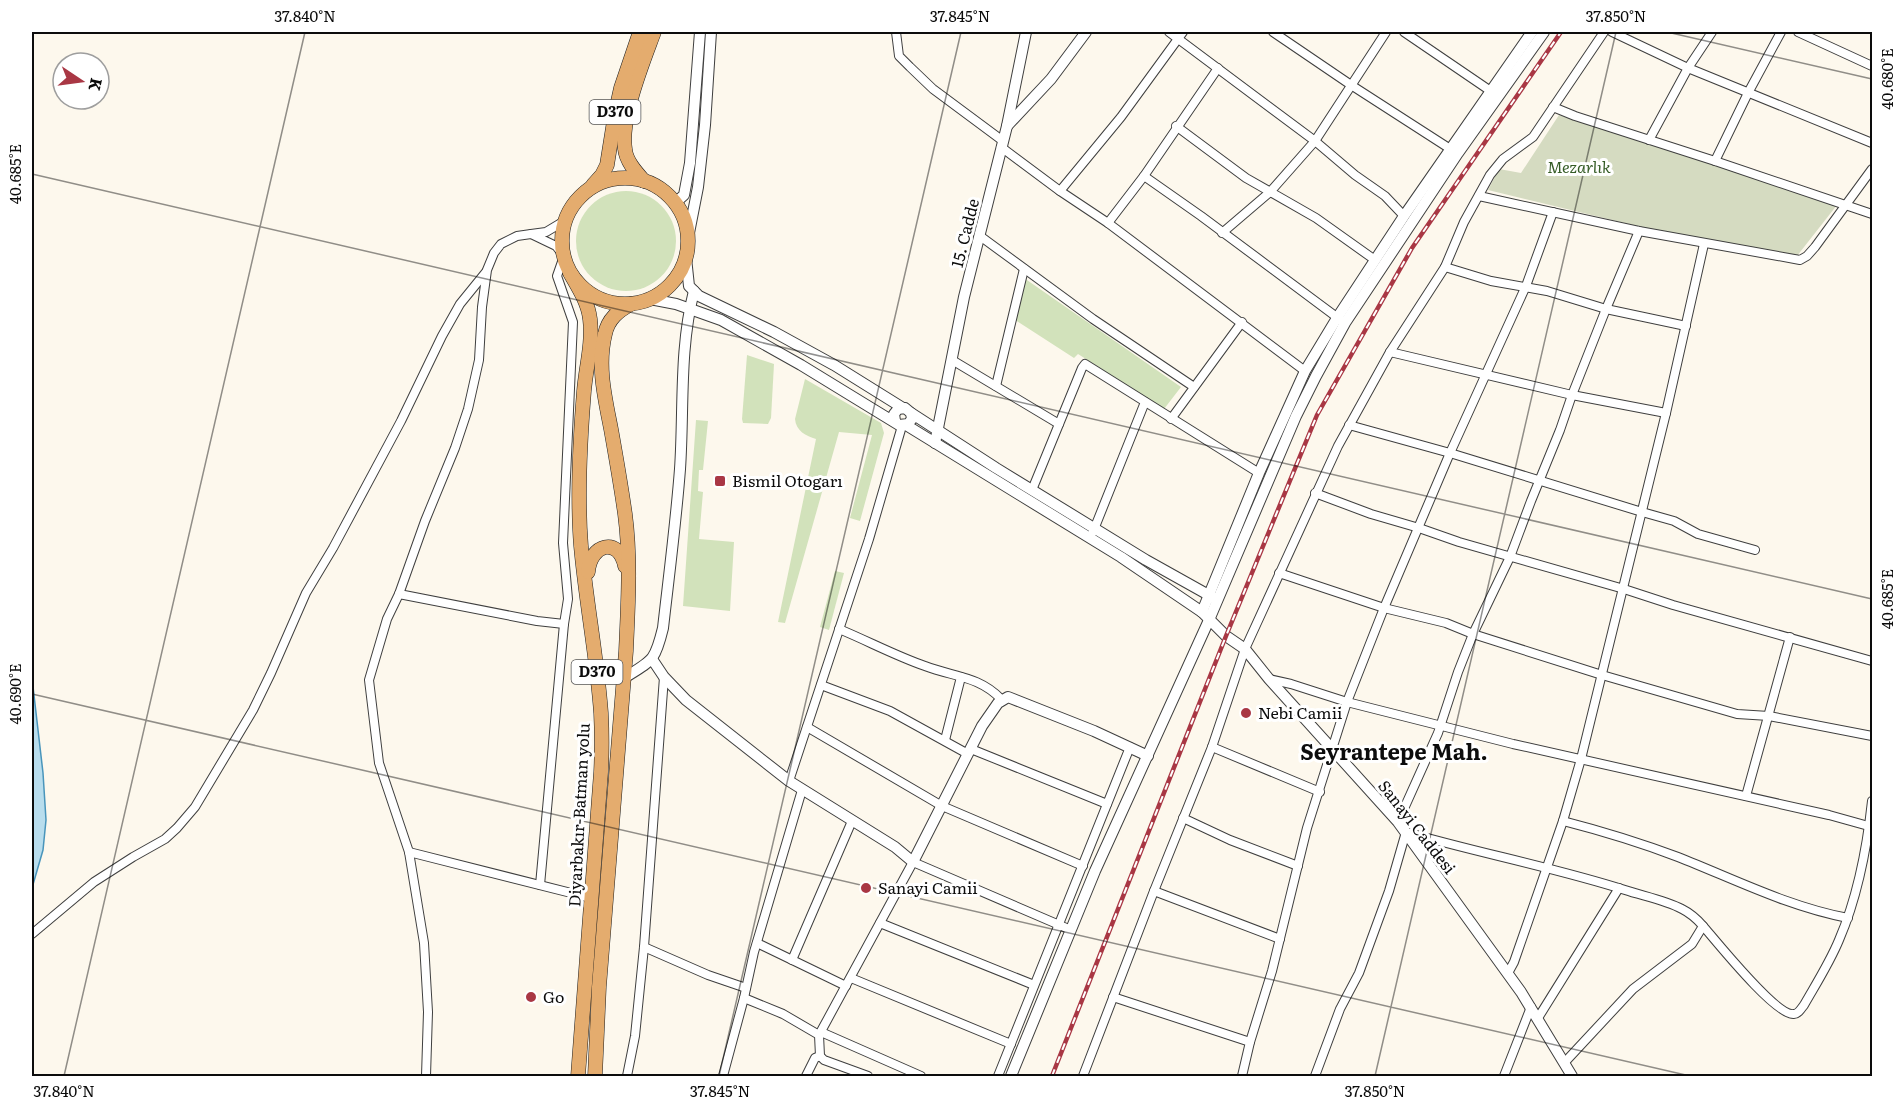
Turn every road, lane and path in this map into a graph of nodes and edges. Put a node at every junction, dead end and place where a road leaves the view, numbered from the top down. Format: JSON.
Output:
{"nodes":[{"id":1,"x":640,"y":32,"type":"edge"},
{"id":2,"x":654,"y":32,"type":"edge"},
{"id":3,"x":700,"y":32,"type":"edge"},
{"id":4,"x":711,"y":32,"type":"edge"},
{"id":5,"x":896,"y":32,"type":"edge"},
{"id":6,"x":1026,"y":32,"type":"edge"},
{"id":7,"x":1086,"y":32,"type":"edge"},
{"id":8,"x":1169,"y":32,"type":"edge"},
{"id":9,"x":1273,"y":32,"type":"edge"},
{"id":10,"x":1386,"y":32,"type":"edge"},
{"id":11,"x":1404,"y":32,"type":"edge"},
{"id":12,"x":1532,"y":32,"type":"edge"},
{"id":13,"x":1544,"y":32,"type":"edge"},
{"id":14,"x":1604,"y":32,"type":"edge"},
{"id":15,"x":1612,"y":32,"type":"edge"},
{"id":16,"x":1712,"y":32,"type":"edge"},
{"id":17,"x":1781,"y":32,"type":"edge"},
{"id":18,"x":1798,"y":32,"type":"edge"},
{"id":19,"x":1181,"y":35,"type":"edge"},
{"id":20,"x":1872,"y":66,"type":"edge"},
{"id":21,"x":1218,"y":68,"type":"junction"},
{"id":22,"x":1688,"y":68,"type":"junction"},
{"id":23,"x":1351,"y":85,"type":"junction"},
{"id":24,"x":1494,"y":93,"type":"junction"},
{"id":25,"x":1748,"y":93,"type":"junction"},
{"id":26,"x":1553,"y":107,"type":"junction"},
{"id":27,"x":1006,"y":126,"type":"junction"},
{"id":28,"x":1176,"y":126,"type":"junction"},
{"id":29,"x":1649,"y":140,"type":"junction"},
{"id":30,"x":1315,"y":141,"type":"junction"},
{"id":31,"x":1002,"y":144,"type":"junction"},
{"id":32,"x":1872,"y":144,"type":"edge"},
{"id":33,"x":1454,"y":152,"type":"junction"},
{"id":34,"x":1715,"y":161,"type":"junction"},
{"id":35,"x":1872,"y":169,"type":"edge"},
{"id":36,"x":1143,"y":176,"type":"junction"},
{"id":37,"x":644,"y":181,"type":"junction"},
{"id":38,"x":588,"y":190,"type":"junction"},
{"id":39,"x":1060,"y":191,"type":"junction"},
{"id":40,"x":1270,"y":192,"type":"junction"},
{"id":41,"x":1479,"y":196,"type":"junction"},
{"id":42,"x":675,"y":202,"type":"junction"},
{"id":43,"x":1846,"y":205,"type":"junction"},
{"id":44,"x":1553,"y":212,"type":"junction"},
{"id":45,"x":1872,"y":214,"type":"edge"},
{"id":46,"x":1404,"y":216,"type":"junction"},
{"id":47,"x":566,"y":220,"type":"junction"},
{"id":48,"x":1108,"y":222,"type":"junction"},
{"id":49,"x":1639,"y":231,"type":"junction"},
{"id":50,"x":1222,"y":233,"type":"junction"},
{"id":51,"x":531,"y":234,"type":"junction"},
{"id":52,"x":980,"y":236,"type":"junction"},
{"id":53,"x":688,"y":238,"type":"junction"},
{"id":54,"x":1704,"y":244,"type":"junction"},
{"id":55,"x":564,"y":256,"type":"junction"},
{"id":56,"x":686,"y":258,"type":"junction"},
{"id":57,"x":1376,"y":260,"type":"junction"},
{"id":58,"x":1445,"y":267,"type":"junction"},
{"id":59,"x":1024,"y":269,"type":"junction"},
{"id":60,"x":487,"y":270,"type":"junction"},
{"id":61,"x":570,"y":273,"type":"junction"},
{"id":62,"x":1526,"y":286,"type":"junction"},
{"id":63,"x":694,"y":291,"type":"junction"},
{"id":64,"x":650,"y":299,"type":"junction"},
{"id":65,"x":631,"y":304,"type":"junction"},
{"id":66,"x":690,"y":308,"type":"junction"},
{"id":67,"x":1605,"y":309,"type":"junction"},
{"id":68,"x":1341,"y":321,"type":"junction"},
{"id":69,"x":1242,"y":322,"type":"junction"},
{"id":70,"x":1686,"y":326,"type":"junction"},
{"id":71,"x":1390,"y":352,"type":"junction"},
{"id":72,"x":952,"y":360,"type":"junction"},
{"id":73,"x":1305,"y":371,"type":"junction"},
{"id":74,"x":1486,"y":375,"type":"junction"},
{"id":75,"x":996,"y":386,"type":"junction"},
{"id":76,"x":1194,"y":387,"type":"junction"},
{"id":77,"x":1572,"y":395,"type":"junction"},
{"id":78,"x":1145,"y":402,"type":"junction"},
{"id":79,"x":907,"y":410,"type":"junction"},
{"id":80,"x":1666,"y":413,"type":"junction"},
{"id":81,"x":1171,"y":419,"type":"junction"},
{"id":82,"x":901,"y":424,"type":"junction"},
{"id":83,"x":1059,"y":424,"type":"junction"},
{"id":84,"x":1349,"y":425,"type":"junction"},
{"id":85,"x":937,"y":430,"type":"junction"},
{"id":86,"x":935,"y":443,"type":"junction"},
{"id":87,"x":1450,"y":453,"type":"junction"},
{"id":88,"x":1259,"y":473,"type":"junction"},
{"id":89,"x":1539,"y":481,"type":"junction"},
{"id":90,"x":1032,"y":490,"type":"junction"},
{"id":91,"x":1315,"y":493,"type":"junction"},
{"id":92,"x":1642,"y":512,"type":"junction"},
{"id":93,"x":1419,"y":528,"type":"junction"},
{"id":94,"x":1092,"y":533,"type":"junction"},
{"id":95,"x":1755,"y":550,"type":"dead end"},
{"id":96,"x":1510,"y":557,"type":"junction"},
{"id":97,"x":1279,"y":573,"type":"junction"},
{"id":98,"x":627,"y":577,"type":"junction"},
{"id":99,"x":1624,"y":589,"type":"junction"},
{"id":100,"x":586,"y":592,"type":"junction"},
{"id":101,"x":399,"y":594,"type":"junction"},
{"id":102,"x":1213,"y":597,"type":"junction"},
{"id":103,"x":1384,"y":608,"type":"junction"},
{"id":104,"x":1205,"y":616,"type":"junction"},
{"id":105,"x":564,"y":624,"type":"junction"},
{"id":106,"x":839,"y":629,"type":"junction"},
{"id":107,"x":1473,"y":634,"type":"junction"},
{"id":108,"x":1790,"y":637,"type":"junction"},
{"id":109,"x":1245,"y":649,"type":"junction"},
{"id":110,"x":652,"y":659,"type":"junction"},
{"id":111,"x":1872,"y":660,"type":"edge"},
{"id":112,"x":1602,"y":675,"type":"junction"},
{"id":113,"x":664,"y":677,"type":"junction"},
{"id":114,"x":961,"y":677,"type":"junction"},
{"id":115,"x":624,"y":678,"type":"junction"},
{"id":116,"x":1269,"y":679,"type":"junction"},
{"id":117,"x":821,"y":685,"type":"junction"},
{"id":118,"x":1001,"y":699,"type":"junction"},
{"id":119,"x":1347,"y":702,"type":"junction"},
{"id":120,"x":1769,"y":716,"type":"junction"},
{"id":121,"x":1440,"y":725,"type":"junction"},
{"id":122,"x":807,"y":727,"type":"junction"},
{"id":123,"x":1872,"y":736,"type":"edge"},
{"id":124,"x":945,"y":740,"type":"junction"},
{"id":125,"x":1130,"y":747,"type":"junction"},
{"id":126,"x":1212,"y":747,"type":"junction"},
{"id":127,"x":1331,"y":748,"type":"junction"},
{"id":128,"x":969,"y":752,"type":"junction"},
{"id":129,"x":1148,"y":756,"type":"junction"},
{"id":130,"x":1581,"y":759,"type":"junction"},
{"id":131,"x":789,"y":782,"type":"junction"},
{"id":132,"x":802,"y":790,"type":"junction"},
{"id":133,"x":1320,"y":792,"type":"junction"},
{"id":134,"x":1746,"y":796,"type":"junction"},
{"id":135,"x":1872,"y":801,"type":"edge"},
{"id":136,"x":1107,"y":804,"type":"junction"},
{"id":137,"x":942,"y":806,"type":"junction"},
{"id":138,"x":1183,"y":818,"type":"junction"},
{"id":139,"x":852,"y":820,"type":"junction"},
{"id":140,"x":1563,"y":821,"type":"junction"},
{"id":141,"x":1398,"y":822,"type":"junction"},
{"id":142,"x":1871,"y":826,"type":"edge"},
{"id":143,"x":1406,"y":832,"type":"junction"},
{"id":144,"x":409,"y":852,"type":"junction"},
{"id":145,"x":913,"y":862,"type":"junction"},
{"id":146,"x":1083,"y":866,"type":"junction"},
{"id":147,"x":1298,"y":866,"type":"junction"},
{"id":148,"x":1547,"y":867,"type":"junction"},
{"id":149,"x":540,"y":885,"type":"junction"},
{"id":150,"x":1619,"y":888,"type":"junction"},
{"id":151,"x":1154,"y":891,"type":"junction"},
{"id":152,"x":591,"y":898,"type":"junction"},
{"id":153,"x":1848,"y":918,"type":"junction"},
{"id":154,"x":880,"y":923,"type":"junction"},
{"id":155,"x":1059,"y":924,"type":"junction"},
{"id":156,"x":1703,"y":926,"type":"junction"},
{"id":157,"x":1071,"y":930,"type":"junction"},
{"id":158,"x":32,"y":934,"type":"edge"},
{"id":159,"x":1280,"y":939,"type":"junction"},
{"id":160,"x":757,"y":943,"type":"junction"},
{"id":161,"x":645,"y":947,"type":"junction"},
{"id":162,"x":792,"y":960,"type":"junction"},
{"id":163,"x":1508,"y":973,"type":"junction"},
{"id":164,"x":848,"y":982,"type":"junction"},
{"id":165,"x":1035,"y":985,"type":"junction"},
{"id":166,"x":746,"y":988,"type":"junction"},
{"id":167,"x":1113,"y":997,"type":"junction"},
{"id":168,"x":744,"y":998,"type":"junction"},
{"id":169,"x":1530,"y":1007,"type":"junction"},
{"id":170,"x":1538,"y":1018,"type":"junction"},
{"id":171,"x":820,"y":1033,"type":"junction"},
{"id":172,"x":1250,"y":1042,"type":"junction"},
{"id":173,"x":1011,"y":1044,"type":"junction"},
{"id":174,"x":820,"y":1056,"type":"junction"},
{"id":175,"x":1564,"y":1062,"type":"junction"},
{"id":176,"x":426,"y":1077,"type":"edge"},
{"id":177,"x":578,"y":1077,"type":"edge"},
{"id":178,"x":595,"y":1077,"type":"edge"},
{"id":179,"x":627,"y":1077,"type":"edge"},
{"id":180,"x":723,"y":1077,"type":"edge"},
{"id":181,"x":806,"y":1077,"type":"edge"},
{"id":182,"x":868,"y":1077,"type":"edge"},
{"id":183,"x":921,"y":1077,"type":"edge"},
{"id":184,"x":998,"y":1077,"type":"edge"},
{"id":185,"x":1011,"y":1077,"type":"edge"},
{"id":186,"x":1083,"y":1077,"type":"edge"},
{"id":187,"x":1242,"y":1077,"type":"edge"},
{"id":188,"x":1315,"y":1077,"type":"edge"},
{"id":189,"x":1504,"y":1077,"type":"edge"},
{"id":190,"x":1572,"y":1077,"type":"edge"}],
"edges":[{"from":1,"to":38,"type":"highway","number":"D370"},
{"from":2,"to":37,"type":"highway","number":"D370"},
{"from":3,"to":42,"type":"street"},
{"from":4,"to":53,"type":"street"},
{"from":5,"to":31,"type":"street"},
{"from":6,"to":27,"type":"street","name":"15. Cadde"},
{"from":7,"to":27,"type":"street"},
{"from":8,"to":19,"type":"street"},
{"from":9,"to":23,"type":"street"},
{"from":10,"to":23,"type":"street"},
{"from":11,"to":24,"type":"street"},
{"from":12,"to":24,"type":"street"},
{"from":13,"to":24,"type":"street"},
{"from":14,"to":26,"type":"street"},
{"from":15,"to":22,"type":"street"},
{"from":16,"to":22,"type":"street"},
{"from":17,"to":25,"type":"street"},
{"from":18,"to":20,"type":"street"},
{"from":19,"to":21,"type":"street"},
{"from":19,"to":39,"type":"street"},
{"from":21,"to":28,"type":"street"},
{"from":21,"to":30,"type":"street"},
{"from":22,"to":25,"type":"street"},
{"from":22,"to":29,"type":"street"},
{"from":23,"to":30,"type":"street"},
{"from":23,"to":33,"type":"street"},
{"from":24,"to":33,"type":"street"},
{"from":25,"to":32,"type":"street"},
{"from":25,"to":34,"type":"street"},
{"from":26,"to":29,"type":"street"},
{"from":26,"to":41,"type":"street"},
{"from":27,"to":31,"type":"street","name":"15. Cadde"},
{"from":28,"to":36,"type":"street"},
{"from":28,"to":40,"type":"street"},
{"from":29,"to":34,"type":"street"},
{"from":30,"to":40,"type":"street"},
{"from":30,"to":46,"type":"street"},
{"from":31,"to":39,"type":"street"},
{"from":31,"to":52,"type":"street","name":"15. Cadde"},
{"from":33,"to":46,"type":"street"},
{"from":33,"to":68,"type":"street"},
{"from":34,"to":43,"type":"street"},
{"from":35,"to":43,"type":"street"},
{"from":36,"to":48,"type":"street"},
{"from":36,"to":50,"type":"street"},
{"from":37,"to":38,"type":"highway"},
{"from":37,"to":42,"type":"highway"},
{"from":38,"to":47,"type":"highway"},
{"from":39,"to":48,"type":"street"},
{"from":40,"to":50,"type":"street"},
{"from":40,"to":57,"type":"street"},
{"from":41,"to":44,"type":"street"},
{"from":41,"to":58,"type":"street"},
{"from":42,"to":53,"type":"highway"},
{"from":43,"to":45,"type":"street"},
{"from":43,"to":54,"type":"street"},
{"from":44,"to":49,"type":"street"},
{"from":44,"to":62,"type":"street"},
{"from":46,"to":57,"type":"street"},
{"from":47,"to":51,"type":"street"},
{"from":47,"to":55,"type":"highway"},
{"from":48,"to":69,"type":"street"},
{"from":49,"to":54,"type":"street"},
{"from":49,"to":67,"type":"street"},
{"from":50,"to":68,"type":"street"},
{"from":51,"to":55,"type":"street"},
{"from":51,"to":60,"type":"street"},
{"from":52,"to":59,"type":"street"},
{"from":52,"to":72,"type":"street","name":"15. Cadde"},
{"from":53,"to":56,"type":"highway"},
{"from":54,"to":70,"type":"street"},
{"from":55,"to":61,"type":"highway"},
{"from":55,"to":105,"type":"street"},
{"from":56,"to":63,"type":"street"},
{"from":56,"to":64,"type":"highway"},
{"from":57,"to":68,"type":"street"},
{"from":58,"to":62,"type":"street"},
{"from":58,"to":71,"type":"street"},
{"from":59,"to":75,"type":"street"},
{"from":59,"to":76,"type":"street"},
{"from":60,"to":101,"type":"street"},
{"from":60,"to":158,"type":"street"},
{"from":61,"to":65,"type":"highway"},
{"from":61,"to":100,"type":"highway","name":"Diyarbakır-Batman yolu","number":"D370"},
{"from":62,"to":67,"type":"street"},
{"from":62,"to":74,"type":"street"},
{"from":63,"to":66,"type":"street"},
{"from":63,"to":79,"type":"street"},
{"from":64,"to":65,"type":"highway"},
{"from":64,"to":66,"type":"street"},
{"from":65,"to":98,"type":"highway","name":"Diyarbakır-Batman yolu","number":"D370"},
{"from":66,"to":82,"type":"street"},
{"from":66,"to":110,"type":"street"},
{"from":67,"to":70,"type":"street"},
{"from":67,"to":77,"type":"street"},
{"from":68,"to":73,"type":"street"},
{"from":68,"to":102,"type":"street"},
{"from":69,"to":73,"type":"street"},
{"from":69,"to":76,"type":"street"},
{"from":70,"to":80,"type":"street"},
{"from":71,"to":74,"type":"street"},
{"from":71,"to":84,"type":"street"},
{"from":72,"to":75,"type":"street"},
{"from":72,"to":85,"type":"street","name":"15. Cadde"},
{"from":73,"to":88,"type":"street"},
{"from":74,"to":77,"type":"street"},
{"from":74,"to":87,"type":"street"},
{"from":75,"to":83,"type":"street"},
{"from":76,"to":81,"type":"street"},
{"from":77,"to":80,"type":"street"},
{"from":77,"to":89,"type":"street"},
{"from":78,"to":81,"type":"street"},
{"from":78,"to":83,"type":"street"},
{"from":78,"to":94,"type":"street"},
{"from":79,"to":82,"type":"street"},
{"from":79,"to":82,"type":"street"},
{"from":79,"to":85,"type":"street"},
{"from":80,"to":92,"type":"street"},
{"from":81,"to":88,"type":"street"},
{"from":82,"to":86,"type":"street"},
{"from":82,"to":106,"type":"street"},
{"from":83,"to":90,"type":"street"},
{"from":84,"to":87,"type":"street"},
{"from":84,"to":91,"type":"street"},
{"from":85,"to":86,"type":"street","name":"15. Cadde"},
{"from":85,"to":90,"type":"street"},
{"from":86,"to":94,"type":"street"},
{"from":87,"to":89,"type":"street"},
{"from":87,"to":93,"type":"street"},
{"from":88,"to":102,"type":"street"},
{"from":89,"to":92,"type":"street"},
{"from":89,"to":96,"type":"street"},
{"from":90,"to":94,"type":"street"},
{"from":91,"to":93,"type":"street"},
{"from":91,"to":97,"type":"street"},
{"from":92,"to":95,"type":"street"},
{"from":92,"to":99,"type":"street"},
{"from":93,"to":96,"type":"street"},
{"from":93,"to":103,"type":"street"},
{"from":94,"to":102,"type":"street"},
{"from":94,"to":104,"type":"street","name":"Sanayi Caddesi"},
{"from":96,"to":99,"type":"street"},
{"from":96,"to":107,"type":"street"},
{"from":97,"to":103,"type":"street"},
{"from":97,"to":109,"type":"street"},
{"from":98,"to":100,"type":"highway"},
{"from":98,"to":115,"type":"highway","name":"Diyarbakır-Batman yolu","number":"D370"},
{"from":99,"to":108,"type":"street"},
{"from":99,"to":112,"type":"street"},
{"from":100,"to":152,"type":"highway","name":"Diyarbakır-Batman yolu","number":"D370"},
{"from":101,"to":105,"type":"street"},
{"from":101,"to":144,"type":"street"},
{"from":102,"to":104,"type":"street"},
{"from":103,"to":107,"type":"street"},
{"from":103,"to":119,"type":"street"},
{"from":104,"to":109,"type":"street","name":"Sanayi Caddesi"},
{"from":104,"to":129,"type":"street"},
{"from":105,"to":149,"type":"street"},
{"from":106,"to":114,"type":"street"},
{"from":106,"to":117,"type":"street"},
{"from":107,"to":112,"type":"street"},
{"from":107,"to":121,"type":"street"},
{"from":108,"to":111,"type":"street"},
{"from":108,"to":120,"type":"street"},
{"from":109,"to":116,"type":"street","name":"Sanayi Caddesi"},
{"from":109,"to":126,"type":"street"},
{"from":110,"to":113,"type":"street"},
{"from":110,"to":115,"type":"street"},
{"from":112,"to":120,"type":"street"},
{"from":112,"to":130,"type":"street"},
{"from":113,"to":131,"type":"street"},
{"from":113,"to":161,"type":"street"},
{"from":114,"to":118,"type":"street"},
{"from":114,"to":124,"type":"street"},
{"from":115,"to":178,"type":"highway","name":"Diyarbakır-Batman yolu","number":"D370"},
{"from":116,"to":119,"type":"street"},
{"from":116,"to":127,"type":"street","name":"Sanayi Caddesi"},
{"from":117,"to":122,"type":"street"},
{"from":117,"to":124,"type":"street"},
{"from":118,"to":125,"type":"street"},
{"from":118,"to":128,"type":"street"},
{"from":119,"to":121,"type":"street"},
{"from":119,"to":127,"type":"street"},
{"from":120,"to":123,"type":"street"},
{"from":120,"to":134,"type":"street"},
{"from":121,"to":130,"type":"street"},
{"from":121,"to":141,"type":"street"},
{"from":122,"to":131,"type":"street"},
{"from":122,"to":137,"type":"street"},
{"from":124,"to":128,"type":"street"},
{"from":125,"to":129,"type":"street"},
{"from":125,"to":136,"type":"street"},
{"from":126,"to":133,"type":"street"},
{"from":126,"to":138,"type":"street"},
{"from":127,"to":133,"type":"street"},
{"from":127,"to":141,"type":"street","name":"Sanayi Caddesi"},
{"from":128,"to":136,"type":"street"},
{"from":128,"to":137,"type":"street"},
{"from":129,"to":157,"type":"street"},
{"from":130,"to":134,"type":"street"},
{"from":130,"to":140,"type":"street"},
{"from":131,"to":132,"type":"street"},
{"from":132,"to":139,"type":"street"},
{"from":132,"to":160,"type":"street"},
{"from":133,"to":147,"type":"street"},
{"from":134,"to":142,"type":"street"},
{"from":135,"to":142,"type":"street"},
{"from":136,"to":146,"type":"street"},
{"from":137,"to":145,"type":"street"},
{"from":137,"to":146,"type":"street"},
{"from":138,"to":147,"type":"street"},
{"from":138,"to":151,"type":"street"},
{"from":139,"to":145,"type":"street"},
{"from":139,"to":162,"type":"street"},
{"from":140,"to":148,"type":"street"},
{"from":140,"to":153,"type":"street"},
{"from":141,"to":143,"type":"street","name":"Sanayi Caddesi"},
{"from":142,"to":153,"type":"street"},
{"from":143,"to":148,"type":"street"},
{"from":143,"to":163,"type":"street","name":"Sanayi Caddesi"},
{"from":143,"to":188,"type":"street"},
{"from":144,"to":149,"type":"street"},
{"from":144,"to":176,"type":"street"},
{"from":145,"to":154,"type":"street"},
{"from":145,"to":155,"type":"street"},
{"from":146,"to":155,"type":"street"},
{"from":147,"to":159,"type":"street"},
{"from":148,"to":150,"type":"street"},
{"from":148,"to":163,"type":"street"},
{"from":149,"to":152,"type":"street"},
{"from":150,"to":156,"type":"street"},
{"from":150,"to":170,"type":"street"},
{"from":151,"to":159,"type":"street"},
{"from":151,"to":167,"type":"street"},
{"from":152,"to":177,"type":"highway","name":"Diyarbakır-Batman yolu","number":"D370"},
{"from":153,"to":156,"type":"street"},
{"from":154,"to":164,"type":"street"},
{"from":154,"to":165,"type":"street"},
{"from":155,"to":157,"type":"street"},
{"from":155,"to":165,"type":"street"},
{"from":156,"to":175,"type":"street"},
{"from":157,"to":185,"type":"street"},
{"from":159,"to":172,"type":"street"},
{"from":160,"to":162,"type":"street"},
{"from":160,"to":166,"type":"street"},
{"from":161,"to":166,"type":"street"},
{"from":161,"to":179,"type":"street"},
{"from":162,"to":164,"type":"street"},
{"from":163,"to":169,"type":"street","name":"Sanayi Caddesi"},
{"from":164,"to":171,"type":"street"},
{"from":164,"to":173,"type":"street"},
{"from":165,"to":173,"type":"street"},
{"from":166,"to":168,"type":"street"},
{"from":167,"to":172,"type":"street"},
{"from":167,"to":186,"type":"street"},
{"from":168,"to":171,"type":"street"},
{"from":168,"to":180,"type":"street"},
{"from":169,"to":170,"type":"street","name":"Sanayi Caddesi"},
{"from":169,"to":189,"type":"street"},
{"from":170,"to":175,"type":"street","name":"Sanayi Caddesi"},
{"from":171,"to":174,"type":"street"},
{"from":171,"to":183,"type":"street"},
{"from":172,"to":187,"type":"street"},
{"from":173,"to":184,"type":"street"},
{"from":174,"to":181,"type":"street"},
{"from":174,"to":182,"type":"street"},
{"from":175,"to":190,"type":"street","name":"Sanayi Caddesi"}]}
